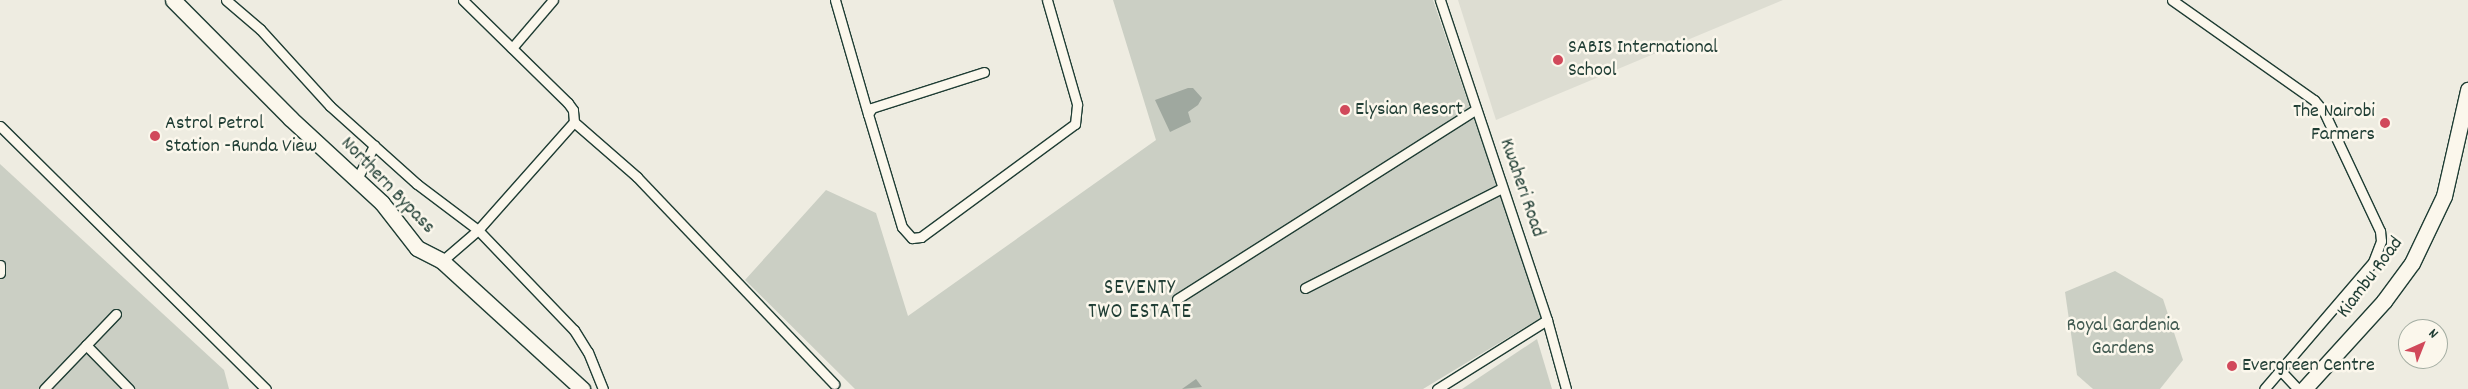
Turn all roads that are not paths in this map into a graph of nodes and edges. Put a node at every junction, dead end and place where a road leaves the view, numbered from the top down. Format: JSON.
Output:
{"nodes":[{"id":1,"x":173,"y":0,"type":"edge"},
{"id":2,"x":226,"y":0,"type":"edge"},
{"id":3,"x":463,"y":0,"type":"edge"},
{"id":4,"x":553,"y":0,"type":"edge"},
{"id":5,"x":835,"y":0,"type":"edge"},
{"id":6,"x":1048,"y":0,"type":"edge"},
{"id":7,"x":1440,"y":0,"type":"edge"},
{"id":8,"x":2172,"y":0,"type":"edge"},
{"id":9,"x":512,"y":48,"type":"junction"},
{"id":10,"x":984,"y":72,"type":"dead end"},
{"id":11,"x":2468,"y":90,"type":"edge"},
{"id":12,"x":1476,"y":110,"type":"junction"},
{"id":13,"x":868,"y":114,"type":"junction"},
{"id":14,"x":574,"y":122,"type":"junction"},
{"id":15,"x":0,"y":126,"type":"edge"},
{"id":16,"x":374,"y":145,"type":"junction"},
{"id":17,"x":357,"y":179,"type":"junction"},
{"id":18,"x":1502,"y":188,"type":"junction"},
{"id":19,"x":478,"y":230,"type":"junction"},
{"id":20,"x":442,"y":261,"type":"junction"},
{"id":21,"x":0,"y":265,"type":"edge"},
{"id":22,"x":0,"y":273,"type":"edge"},
{"id":23,"x":1305,"y":288,"type":"dead end"},
{"id":24,"x":1177,"y":299,"type":"dead end"},
{"id":25,"x":116,"y":314,"type":"dead end"},
{"id":26,"x":1547,"y":320,"type":"junction"},
{"id":27,"x":86,"y":346,"type":"junction"},
{"id":28,"x":2280,"y":371,"type":"junction"},
{"id":29,"x":834,"y":384,"type":"dead end"},
{"id":30,"x":44,"y":389,"type":"edge"},
{"id":31,"x":129,"y":389,"type":"edge"},
{"id":32,"x":266,"y":389,"type":"edge"},
{"id":33,"x":582,"y":389,"type":"edge"},
{"id":34,"x":603,"y":389,"type":"edge"},
{"id":35,"x":1437,"y":389,"type":"edge"},
{"id":36,"x":1566,"y":389,"type":"edge"},
{"id":37,"x":2264,"y":389,"type":"edge"},
{"id":38,"x":2298,"y":389,"type":"edge"},
{"id":39,"x":2304,"y":389,"type":"edge"}],
"edges":[{"from":1,"to":17,"type":"main road","name":"Northern Bypass"},
{"from":2,"to":16,"type":"street"},
{"from":3,"to":9,"type":"street"},
{"from":4,"to":9,"type":"street"},
{"from":5,"to":13,"type":"street"},
{"from":6,"to":13,"type":"street"},
{"from":7,"to":12,"type":"street","name":"Kwaheri Road"},
{"from":8,"to":28,"type":"street"},
{"from":9,"to":14,"type":"street"},
{"from":10,"to":13,"type":"street"},
{"from":11,"to":39,"type":"main road","name":"Kiambu Road"},
{"from":12,"to":18,"type":"street","name":"Kwaheri Road"},
{"from":12,"to":24,"type":"street"},
{"from":14,"to":19,"type":"street"},
{"from":14,"to":29,"type":"street"},
{"from":15,"to":32,"type":"street"},
{"from":16,"to":17,"type":"street"},
{"from":16,"to":19,"type":"street"},
{"from":17,"to":20,"type":"main road","name":"Northern Bypass"},
{"from":18,"to":23,"type":"street"},
{"from":18,"to":26,"type":"street","name":"Kwaheri Road"},
{"from":19,"to":20,"type":"street"},
{"from":19,"to":34,"type":"street"},
{"from":20,"to":33,"type":"main road","name":"Northern Bypass"},
{"from":21,"to":22,"type":"street"},
{"from":25,"to":27,"type":"street"},
{"from":26,"to":35,"type":"street"},
{"from":26,"to":36,"type":"street","name":"Kwaheri Road"},
{"from":27,"to":30,"type":"street"},
{"from":27,"to":31,"type":"street"},
{"from":28,"to":37,"type":"street"},
{"from":28,"to":38,"type":"street"}]}
